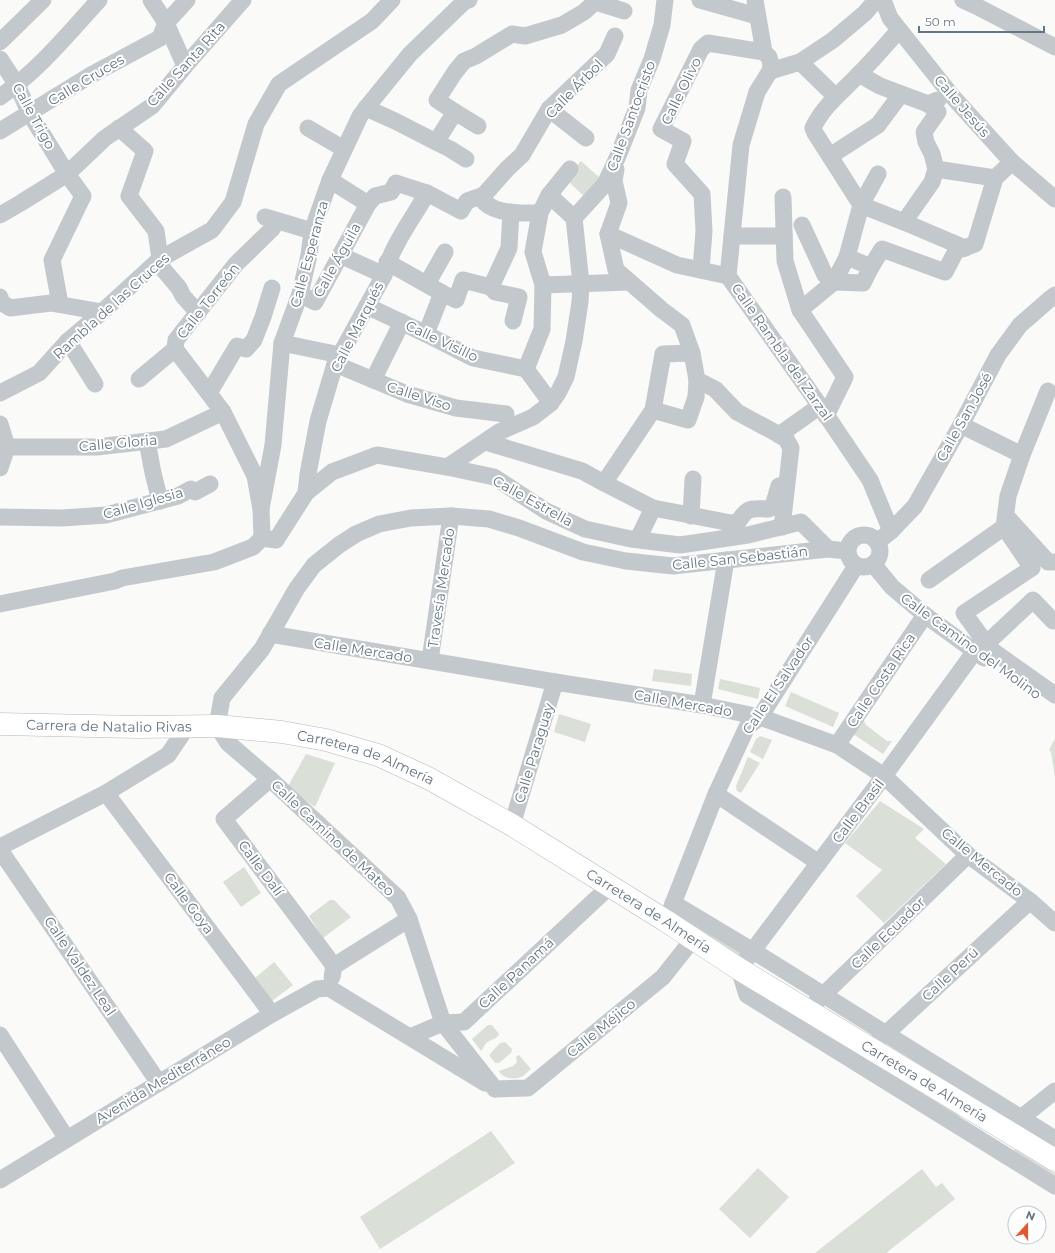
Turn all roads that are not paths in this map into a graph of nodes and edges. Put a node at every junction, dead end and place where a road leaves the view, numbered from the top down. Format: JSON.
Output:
{"nodes":[{"id":1,"x":43,"y":0,"type":"edge"},
{"id":2,"x":99,"y":0,"type":"edge"},
{"id":3,"x":151,"y":0,"type":"edge"},
{"id":4,"x":187,"y":0,"type":"edge"},
{"id":5,"x":243,"y":0,"type":"edge"},
{"id":6,"x":392,"y":0,"type":"edge"},
{"id":7,"x":469,"y":0,"type":"edge"},
{"id":8,"x":665,"y":0,"type":"edge"},
{"id":9,"x":700,"y":0,"type":"edge"},
{"id":10,"x":876,"y":0,"type":"edge"},
{"id":11,"x":883,"y":0,"type":"edge"},
{"id":12,"x":963,"y":0,"type":"edge"},
{"id":13,"x":596,"y":1,"type":"edge"},
{"id":14,"x":756,"y":8,"type":"edge"},
{"id":15,"x":624,"y":11,"type":"dead end"},
{"id":16,"x":166,"y":24,"type":"junction"},
{"id":17,"x":899,"y":30,"type":"junction"},
{"id":18,"x":615,"y":36,"type":"dead end"},
{"id":19,"x":0,"y":42,"type":"edge"},
{"id":20,"x":1055,"y":47,"type":"edge"},
{"id":21,"x":764,"y":52,"type":"junction"},
{"id":22,"x":0,"y":59,"type":"edge"},
{"id":23,"x":800,"y":62,"type":"junction"},
{"id":24,"x":185,"y":66,"type":"junction"},
{"id":25,"x":770,"y":70,"type":"junction"},
{"id":26,"x":859,"y":74,"type":"junction"},
{"id":27,"x":17,"y":85,"type":"junction"},
{"id":28,"x":901,"y":94,"type":"junction"},
{"id":29,"x":835,"y":96,"type":"junction"},
{"id":30,"x":952,"y":96,"type":"junction"},
{"id":31,"x":0,"y":97,"type":"edge"},
{"id":32,"x":928,"y":104,"type":"junction"},
{"id":33,"x":366,"y":108,"type":"junction"},
{"id":34,"x":549,"y":109,"type":"junction"},
{"id":35,"x":456,"y":112,"type":"junction"},
{"id":36,"x":30,"y":114,"type":"junction"},
{"id":37,"x":478,"y":126,"type":"dead end"},
{"id":38,"x":308,"y":128,"type":"dead end"},
{"id":39,"x":0,"y":131,"type":"edge"},
{"id":40,"x":112,"y":133,"type":"junction"},
{"id":41,"x":586,"y":138,"type":"dead end"},
{"id":42,"x":436,"y":142,"type":"junction"},
{"id":43,"x":344,"y":149,"type":"junction"},
{"id":44,"x":618,"y":156,"type":"junction"},
{"id":45,"x":830,"y":156,"type":"junction"},
{"id":46,"x":466,"y":159,"type":"dead end"},
{"id":47,"x":1012,"y":162,"type":"junction"},
{"id":48,"x":570,"y":169,"type":"dead end"},
{"id":49,"x":936,"y":169,"type":"junction"},
{"id":50,"x":67,"y":174,"type":"junction"},
{"id":51,"x":878,"y":174,"type":"dead end"},
{"id":52,"x":995,"y":178,"type":"junction"},
{"id":53,"x":330,"y":180,"type":"junction"},
{"id":54,"x":427,"y":193,"type":"junction"},
{"id":55,"x":484,"y":195,"type":"junction"},
{"id":56,"x":549,"y":195,"type":"junction"},
{"id":57,"x":1054,"y":195,"type":"edge"},
{"id":58,"x":783,"y":197,"type":"dead end"},
{"id":59,"x":368,"y":204,"type":"junction"},
{"id":60,"x":861,"y":205,"type":"junction"},
{"id":61,"x":511,"y":212,"type":"junction"},
{"id":62,"x":540,"y":213,"type":"junction"},
{"id":63,"x":0,"y":215,"type":"edge"},
{"id":64,"x":574,"y":218,"type":"junction"},
{"id":65,"x":904,"y":222,"type":"junction"},
{"id":66,"x":802,"y":225,"type":"dead end"},
{"id":67,"x":312,"y":231,"type":"junction"},
{"id":68,"x":608,"y":234,"type":"junction"},
{"id":69,"x":732,"y":236,"type":"junction"},
{"id":70,"x":784,"y":236,"type":"junction"},
{"id":71,"x":965,"y":248,"type":"junction"},
{"id":72,"x":445,"y":252,"type":"dead end"},
{"id":73,"x":340,"y":255,"type":"junction"},
{"id":74,"x":847,"y":257,"type":"junction"},
{"id":75,"x":158,"y":260,"type":"junction"},
{"id":76,"x":871,"y":267,"type":"junction"},
{"id":77,"x":386,"y":269,"type":"junction"},
{"id":78,"x":701,"y":270,"type":"junction"},
{"id":79,"x":728,"y":276,"type":"junction"},
{"id":80,"x":628,"y":282,"type":"junction"},
{"id":81,"x":834,"y":282,"type":"junction"},
{"id":82,"x":581,"y":283,"type":"junction"},
{"id":83,"x":427,"y":284,"type":"junction"},
{"id":84,"x":543,"y":285,"type":"junction"},
{"id":85,"x":491,"y":287,"type":"junction"},
{"id":86,"x":272,"y":288,"type":"dead end"},
{"id":87,"x":442,"y":293,"type":"junction"},
{"id":88,"x":300,"y":294,"type":"junction"},
{"id":89,"x":1055,"y":295,"type":"edge"},
{"id":90,"x":60,"y":304,"type":"junction"},
{"id":91,"x":3,"y":305,"type":"edge"},
{"id":92,"x":367,"y":306,"type":"junction"},
{"id":93,"x":800,"y":310,"type":"junction"},
{"id":94,"x":102,"y":312,"type":"junction"},
{"id":95,"x":198,"y":313,"type":"junction"},
{"id":96,"x":513,"y":321,"type":"dead end"},
{"id":97,"x":402,"y":322,"type":"junction"},
{"id":98,"x":426,"y":334,"type":"junction"},
{"id":99,"x":68,"y":341,"type":"junction"},
{"id":100,"x":282,"y":343,"type":"junction"},
{"id":101,"x":175,"y":349,"type":"junction"},
{"id":102,"x":692,"y":353,"type":"junction"},
{"id":103,"x":337,"y":359,"type":"junction"},
{"id":104,"x":526,"y":369,"type":"junction"},
{"id":105,"x":139,"y":379,"type":"dead end"},
{"id":106,"x":373,"y":380,"type":"junction"},
{"id":107,"x":697,"y":380,"type":"junction"},
{"id":108,"x":94,"y":384,"type":"dead end"},
{"id":109,"x":1048,"y":392,"type":"dead end"},
{"id":110,"x":0,"y":393,"type":"edge"},
{"id":111,"x":209,"y":394,"type":"junction"},
{"id":112,"x":551,"y":402,"type":"junction"},
{"id":113,"x":653,"y":410,"type":"junction"},
{"id":114,"x":823,"y":411,"type":"junction"},
{"id":115,"x":223,"y":412,"type":"junction"},
{"id":116,"x":506,"y":414,"type":"dead end"},
{"id":117,"x":961,"y":425,"type":"junction"},
{"id":118,"x":779,"y":434,"type":"junction"},
{"id":119,"x":3,"y":437,"type":"edge"},
{"id":120,"x":147,"y":441,"type":"junction"},
{"id":121,"x":486,"y":442,"type":"junction"},
{"id":122,"x":1022,"y":454,"type":"junction"},
{"id":123,"x":446,"y":467,"type":"junction"},
{"id":124,"x":0,"y":468,"type":"edge"},
{"id":125,"x":788,"y":470,"type":"junction"},
{"id":126,"x":693,"y":479,"type":"dead end"},
{"id":127,"x":210,"y":484,"type":"dead end"},
{"id":128,"x":604,"y":484,"type":"junction"},
{"id":129,"x":306,"y":493,"type":"junction"},
{"id":130,"x":160,"y":501,"type":"junction"},
{"id":131,"x":653,"y":508,"type":"junction"},
{"id":132,"x":261,"y":509,"type":"junction"},
{"id":133,"x":451,"y":516,"type":"junction"},
{"id":134,"x":691,"y":516,"type":"junction"},
{"id":135,"x":0,"y":517,"type":"edge"},
{"id":136,"x":1005,"y":521,"type":"junction"},
{"id":137,"x":782,"y":527,"type":"junction"},
{"id":138,"x":891,"y":531,"type":"junction"},
{"id":139,"x":262,"y":538,"type":"junction"},
{"id":140,"x":638,"y":539,"type":"junction"},
{"id":141,"x":877,"y":542,"type":"junction"},
{"id":142,"x":828,"y":548,"type":"junction"},
{"id":143,"x":847,"y":551,"type":"junction"},
{"id":144,"x":726,"y":560,"type":"junction"},
{"id":145,"x":1055,"y":562,"type":"edge"},
{"id":146,"x":874,"y":564,"type":"junction"},
{"id":147,"x":856,"y":566,"type":"junction"},
{"id":148,"x":929,"y":580,"type":"dead end"},
{"id":149,"x":0,"y":604,"type":"edge"},
{"id":150,"x":925,"y":615,"type":"junction"},
{"id":151,"x":1053,"y":621,"type":"dead end"},
{"id":152,"x":270,"y":634,"type":"junction"},
{"id":153,"x":980,"y":647,"type":"junction"},
{"id":154,"x":430,"y":660,"type":"junction"},
{"id":155,"x":555,"y":682,"type":"junction"},
{"id":156,"x":1055,"y":695,"type":"edge"},
{"id":157,"x":702,"y":705,"type":"junction"},
{"id":158,"x":1055,"y":708,"type":"edge"},
{"id":159,"x":760,"y":717,"type":"junction"},
{"id":160,"x":0,"y":724,"type":"edge"},
{"id":161,"x":217,"y":726,"type":"junction"},
{"id":162,"x":187,"y":727,"type":"junction"},
{"id":163,"x":837,"y":745,"type":"junction"},
{"id":164,"x":884,"y":776,"type":"junction"},
{"id":165,"x":270,"y":779,"type":"junction"},
{"id":166,"x":106,"y":792,"type":"junction"},
{"id":167,"x":716,"y":794,"type":"junction"},
{"id":168,"x":512,"y":825,"type":"junction"},
{"id":169,"x":0,"y":847,"type":"edge"},
{"id":170,"x":0,"y":850,"type":"edge"},
{"id":171,"x":968,"y":855,"type":"junction"},
{"id":172,"x":819,"y":863,"type":"junction"},
{"id":173,"x":610,"y":886,"type":"junction"},
{"id":174,"x":1030,"y":901,"type":"junction"},
{"id":175,"x":670,"y":912,"type":"junction"},
{"id":176,"x":409,"y":919,"type":"junction"},
{"id":177,"x":1055,"y":923,"type":"edge"},
{"id":178,"x":693,"y":939,"type":"junction"},
{"id":179,"x":753,"y":951,"type":"junction"},
{"id":180,"x":334,"y":966,"type":"junction"},
{"id":181,"x":739,"y":969,"type":"junction"},
{"id":182,"x":329,"y":988,"type":"junction"},
{"id":183,"x":808,"y":1010,"type":"junction"},
{"id":184,"x":272,"y":1014,"type":"junction"},
{"id":185,"x":443,"y":1023,"type":"junction"},
{"id":186,"x":0,"y":1035,"type":"edge"},
{"id":187,"x":410,"y":1037,"type":"junction"},
{"id":188,"x":871,"y":1048,"type":"junction"},
{"id":189,"x":160,"y":1082,"type":"junction"},
{"id":190,"x":495,"y":1089,"type":"junction"},
{"id":191,"x":1055,"y":1091,"type":"edge"},
{"id":192,"x":1014,"y":1124,"type":"junction"},
{"id":193,"x":67,"y":1139,"type":"junction"},
{"id":194,"x":1055,"y":1139,"type":"edge"},
{"id":195,"x":1055,"y":1160,"type":"edge"},
{"id":196,"x":0,"y":1180,"type":"edge"},
{"id":197,"x":1055,"y":1186,"type":"edge"}],
"edges":[{"from":1,"to":19,"type":"street"},
{"from":2,"to":27,"type":"street"},
{"from":3,"to":16,"type":"street"},
{"from":4,"to":16,"type":"street","name":"Calle Cruces"},
{"from":5,"to":24,"type":"street","name":"Calle Santa Rita"},
{"from":6,"to":75,"type":"street","name":"Rambla de las Cruces"},
{"from":7,"to":33,"type":"street","name":"Calle Esperanza"},
{"from":8,"to":44,"type":"street","name":"Calle Santocristo"},
{"from":9,"to":14,"type":"street"},
{"from":10,"to":23,"type":"street"},
{"from":11,"to":17,"type":"street","name":"Calle Jesús"},
{"from":12,"to":20,"type":"street"},
{"from":13,"to":15,"type":"street"},
{"from":13,"to":35,"type":"street"},
{"from":14,"to":21,"type":"street"},
{"from":16,"to":24,"type":"street"},
{"from":16,"to":36,"type":"street","name":"Calle Cruces"},
{"from":17,"to":26,"type":"street"},
{"from":17,"to":30,"type":"street","name":"Calle Jesús"},
{"from":18,"to":34,"type":"street","name":"Calle Árbol"},
{"from":21,"to":25,"type":"street"},
{"from":21,"to":78,"type":"street","name":"Calle Olivo"},
{"from":22,"to":27,"type":"street","name":"Calle Trigo"},
{"from":23,"to":25,"type":"street"},
{"from":23,"to":29,"type":"street"},
{"from":24,"to":40,"type":"street","name":"Calle Santa Rita"},
{"from":25,"to":69,"type":"street","name":"Calle Rambla del Zarzal"},
{"from":26,"to":28,"type":"street"},
{"from":26,"to":29,"type":"street"},
{"from":27,"to":31,"type":"street"},
{"from":27,"to":36,"type":"street","name":"Calle Trigo"},
{"from":28,"to":32,"type":"street"},
{"from":28,"to":45,"type":"street"},
{"from":29,"to":45,"type":"street"},
{"from":30,"to":32,"type":"street"},
{"from":30,"to":47,"type":"street","name":"Calle Jesús"},
{"from":32,"to":49,"type":"street"},
{"from":33,"to":42,"type":"street"},
{"from":33,"to":43,"type":"street","name":"Calle Esperanza"},
{"from":34,"to":41,"type":"street"},
{"from":34,"to":55,"type":"street","name":"Calle Árbol"},
{"from":35,"to":37,"type":"street"},
{"from":35,"to":42,"type":"street"},
{"from":36,"to":39,"type":"street","name":"Calle Cruces"},
{"from":36,"to":50,"type":"street","name":"Calle Trigo"},
{"from":38,"to":43,"type":"street"},
{"from":40,"to":50,"type":"street","name":"Calle Santa Rita"},
{"from":40,"to":75,"type":"street"},
{"from":42,"to":46,"type":"street"},
{"from":43,"to":53,"type":"street","name":"Calle Esperanza"},
{"from":44,"to":64,"type":"street","name":"Calle Santocristo"},
{"from":44,"to":68,"type":"street"},
{"from":45,"to":60,"type":"street"},
{"from":47,"to":52,"type":"street"},
{"from":47,"to":57,"type":"street","name":"Calle Jesús"},
{"from":48,"to":56,"type":"street"},
{"from":49,"to":52,"type":"street"},
{"from":49,"to":65,"type":"street"},
{"from":50,"to":63,"type":"street","name":"Calle Santa Rita"},
{"from":50,"to":90,"type":"street","name":"Calle Trigo"},
{"from":51,"to":60,"type":"street"},
{"from":52,"to":71,"type":"street"},
{"from":53,"to":59,"type":"street"},
{"from":53,"to":67,"type":"street","name":"Calle Esperanza"},
{"from":54,"to":55,"type":"street"},
{"from":54,"to":59,"type":"street"},
{"from":54,"to":77,"type":"street","name":"Calle Marqués"},
{"from":55,"to":61,"type":"street"},
{"from":56,"to":62,"type":"street"},
{"from":56,"to":64,"type":"street"},
{"from":58,"to":70,"type":"street"},
{"from":59,"to":73,"type":"street","name":"Calle Águila"},
{"from":60,"to":65,"type":"street"},
{"from":60,"to":74,"type":"street"},
{"from":61,"to":62,"type":"street"},
{"from":61,"to":85,"type":"street"},
{"from":62,"to":84,"type":"street"},
{"from":64,"to":82,"type":"street"},
{"from":65,"to":71,"type":"street"},
{"from":66,"to":81,"type":"street"},
{"from":67,"to":88,"type":"street","name":"Calle Esperanza"},
{"from":67,"to":95,"type":"street","name":"Calle Torreón"},
{"from":68,"to":78,"type":"street"},
{"from":68,"to":80,"type":"street"},
{"from":69,"to":70,"type":"street"},
{"from":69,"to":79,"type":"street","name":"Calle Rambla del Zarzal"},
{"from":70,"to":93,"type":"street"},
{"from":71,"to":76,"type":"street"},
{"from":72,"to":83,"type":"street"},
{"from":73,"to":77,"type":"street"},
{"from":73,"to":88,"type":"street","name":"Calle Águila"},
{"from":74,"to":76,"type":"street"},
{"from":74,"to":81,"type":"street"},
{"from":75,"to":94,"type":"street","name":"Rambla de las Cruces"},
{"from":75,"to":95,"type":"street"},
{"from":76,"to":81,"type":"street"},
{"from":77,"to":83,"type":"street"},
{"from":77,"to":92,"type":"street","name":"Calle Marqués"},
{"from":78,"to":79,"type":"street"},
{"from":79,"to":114,"type":"street","name":"Calle Rambla del Zarzal"},
{"from":80,"to":82,"type":"street"},
{"from":80,"to":102,"type":"street"},
{"from":81,"to":93,"type":"street"},
{"from":82,"to":84,"type":"street"},
{"from":82,"to":112,"type":"street"},
{"from":83,"to":87,"type":"street"},
{"from":84,"to":104,"type":"street"},
{"from":85,"to":87,"type":"street"},
{"from":85,"to":96,"type":"street"},
{"from":86,"to":111,"type":"street"},
{"from":87,"to":98,"type":"street"},
{"from":88,"to":100,"type":"street","name":"Calle Esperanza"},
{"from":89,"to":117,"type":"street","name":"Calle San José"},
{"from":90,"to":91,"type":"street"},
{"from":90,"to":94,"type":"street"},
{"from":92,"to":97,"type":"street","name":"Calle Visillo"},
{"from":92,"to":103,"type":"street","name":"Calle Marqués"},
{"from":93,"to":114,"type":"street"},
{"from":94,"to":99,"type":"street","name":"Rambla de las Cruces"},
{"from":95,"to":101,"type":"street","name":"Calle Torreón"},
{"from":97,"to":98,"type":"street","name":"Calle Visillo"},
{"from":97,"to":106,"type":"street"},
{"from":98,"to":104,"type":"street","name":"Calle Visillo"},
{"from":99,"to":108,"type":"street"},
{"from":99,"to":110,"type":"street","name":"Rambla de las Cruces"},
{"from":100,"to":103,"type":"street","name":"Calle Viso"},
{"from":100,"to":132,"type":"street","name":"Calle Esperanza"},
{"from":101,"to":105,"type":"street","name":"Calle Torreón"},
{"from":101,"to":111,"type":"street"},
{"from":102,"to":107,"type":"street"},
{"from":102,"to":113,"type":"street"},
{"from":103,"to":106,"type":"street","name":"Calle Viso"},
{"from":103,"to":129,"type":"street","name":"Calle Marqués"},
{"from":104,"to":112,"type":"street"},
{"from":106,"to":116,"type":"street","name":"Calle Viso"},
{"from":107,"to":113,"type":"street"},
{"from":107,"to":118,"type":"street"},
{"from":109,"to":122,"type":"street"},
{"from":111,"to":115,"type":"street"},
{"from":112,"to":121,"type":"street"},
{"from":113,"to":128,"type":"street"},
{"from":114,"to":118,"type":"street"},
{"from":114,"to":138,"type":"street","name":"Calle Rambla del Zarzal"},
{"from":115,"to":120,"type":"street","name":"Calle Gloria"},
{"from":115,"to":132,"type":"street"},
{"from":117,"to":122,"type":"street"},
{"from":117,"to":138,"type":"street","name":"Calle San José"},
{"from":118,"to":125,"type":"street"},
{"from":119,"to":120,"type":"street","name":"Calle Gloria"},
{"from":119,"to":124,"type":"street"},
{"from":120,"to":130,"type":"street"},
{"from":121,"to":123,"type":"street"},
{"from":121,"to":128,"type":"street"},
{"from":122,"to":136,"type":"street"},
{"from":123,"to":129,"type":"street","name":"Calle Estrella"},
{"from":123,"to":140,"type":"street","name":"Calle Estrella"},
{"from":125,"to":134,"type":"street"},
{"from":125,"to":137,"type":"street"},
{"from":126,"to":134,"type":"street"},
{"from":127,"to":130,"type":"street","name":"Calle Iglesia"},
{"from":128,"to":131,"type":"street"},
{"from":129,"to":139,"type":"street","name":"Calle Estrella"},
{"from":130,"to":135,"type":"street","name":"Calle Iglesia"},
{"from":131,"to":134,"type":"street"},
{"from":131,"to":140,"type":"street"},
{"from":132,"to":139,"type":"street"},
{"from":133,"to":144,"type":"street","name":"Calle San Sebastián"},
{"from":133,"to":152,"type":"street","name":"Calle San Sebastián"},
{"from":133,"to":154,"type":"street","name":"Travesía Mercado"},
{"from":136,"to":145,"type":"street"},
{"from":136,"to":148,"type":"street"},
{"from":136,"to":153,"type":"street","name":"Calle Camino del Molino"},
{"from":137,"to":140,"type":"street","name":"Calle Estrella"},
{"from":137,"to":142,"type":"street","name":"Calle Estrella"},
{"from":138,"to":141,"type":"street","name":"Calle San José"},
{"from":139,"to":149,"type":"street"},
{"from":141,"to":143,"type":"street"},
{"from":141,"to":146,"type":"street"},
{"from":142,"to":143,"type":"street","name":"Calle San Sebastián"},
{"from":142,"to":144,"type":"street","name":"Calle San Sebastián"},
{"from":143,"to":147,"type":"street"},
{"from":144,"to":157,"type":"street"},
{"from":146,"to":147,"type":"street"},
{"from":146,"to":150,"type":"street","name":"Calle Camino del Molino"},
{"from":147,"to":159,"type":"street","name":"Calle El Salvador"},
{"from":150,"to":153,"type":"street","name":"Calle Camino del Molino"},
{"from":150,"to":163,"type":"street","name":"Calle Costa Rica"},
{"from":151,"to":153,"type":"street","name":"Calle Brasil"},
{"from":152,"to":154,"type":"street","name":"Calle Mercado"},
{"from":152,"to":161,"type":"street","name":"Calle San Sebastián"},
{"from":153,"to":156,"type":"street","name":"Calle Camino del Molino"},
{"from":153,"to":158,"type":"street","name":"Calle Camino del Molino"},
{"from":153,"to":164,"type":"street","name":"Calle Brasil"},
{"from":154,"to":155,"type":"street","name":"Calle Mercado"},
{"from":155,"to":157,"type":"street","name":"Calle Mercado"},
{"from":155,"to":168,"type":"street","name":"Calle Paraguay"},
{"from":157,"to":159,"type":"street","name":"Calle Mercado"},
{"from":159,"to":163,"type":"street","name":"Calle Mercado"},
{"from":159,"to":167,"type":"street","name":"Calle El Salvador"},
{"from":160,"to":162,"type":"highway","name":"Carrera de Natalio Rivas"},
{"from":161,"to":162,"type":"highway","name":"Carrera de Natalio Rivas"},
{"from":161,"to":165,"type":"street","name":"Calle Camino de Mateo"},
{"from":161,"to":168,"type":"highway","name":"Carretera de Almería"},
{"from":162,"to":166,"type":"street"},
{"from":163,"to":164,"type":"street","name":"Calle Mercado"},
{"from":164,"to":171,"type":"street","name":"Calle Mercado"},
{"from":164,"to":172,"type":"street","name":"Calle Brasil"},
{"from":165,"to":176,"type":"street","name":"Calle Camino de Mateo"},
{"from":165,"to":180,"type":"street","name":"Calle Dalí"},
{"from":166,"to":169,"type":"street"},
{"from":166,"to":184,"type":"street","name":"Calle Goya"},
{"from":167,"to":172,"type":"street"},
{"from":167,"to":175,"type":"street","name":"Calle El Salvador"},
{"from":168,"to":173,"type":"highway","name":"Carretera de Almería"},
{"from":170,"to":189,"type":"street","name":"Calle Valdez Leal"},
{"from":171,"to":174,"type":"street","name":"Calle Mercado"},
{"from":171,"to":183,"type":"street","name":"Calle Ecuador"},
{"from":172,"to":179,"type":"street","name":"Calle Brasil"},
{"from":173,"to":175,"type":"highway","name":"Carretera de Almería"},
{"from":173,"to":185,"type":"street","name":"Calle Panamá"},
{"from":174,"to":177,"type":"street","name":"Calle Mercado"},
{"from":174,"to":188,"type":"street","name":"Calle Perú"},
{"from":175,"to":178,"type":"highway","name":"Carretera de Almería"},
{"from":175,"to":179,"type":"street"},
{"from":176,"to":180,"type":"street"},
{"from":176,"to":185,"type":"street","name":"Calle Camino de Mateo"},
{"from":178,"to":181,"type":"highway","name":"Carretera de Almería"},
{"from":178,"to":190,"type":"street","name":"Calle Méjico"},
{"from":179,"to":181,"type":"street","name":"Calle Brasil"},
{"from":179,"to":192,"type":"street"},
{"from":180,"to":182,"type":"street"},
{"from":181,"to":183,"type":"highway","name":"Carretera de Almería"},
{"from":181,"to":197,"type":"street"},
{"from":182,"to":184,"type":"street","name":"Avenida Mediterráneo"},
{"from":182,"to":187,"type":"street"},
{"from":183,"to":188,"type":"highway","name":"Carretera de Almería"},
{"from":184,"to":189,"type":"street","name":"Avenida Mediterráneo"},
{"from":185,"to":187,"type":"street","name":"Calle Panamá"},
{"from":185,"to":190,"type":"street","name":"Calle Camino de Mateo"},
{"from":186,"to":193,"type":"street"},
{"from":187,"to":190,"type":"street"},
{"from":188,"to":192,"type":"highway","name":"Carretera de Almería"},
{"from":189,"to":193,"type":"street","name":"Avenida Mediterráneo"},
{"from":191,"to":192,"type":"street"},
{"from":192,"to":194,"type":"street"},
{"from":192,"to":195,"type":"highway","name":"Carretera de Almería"},
{"from":193,"to":196,"type":"street","name":"Avenida Mediterráneo"}]}
